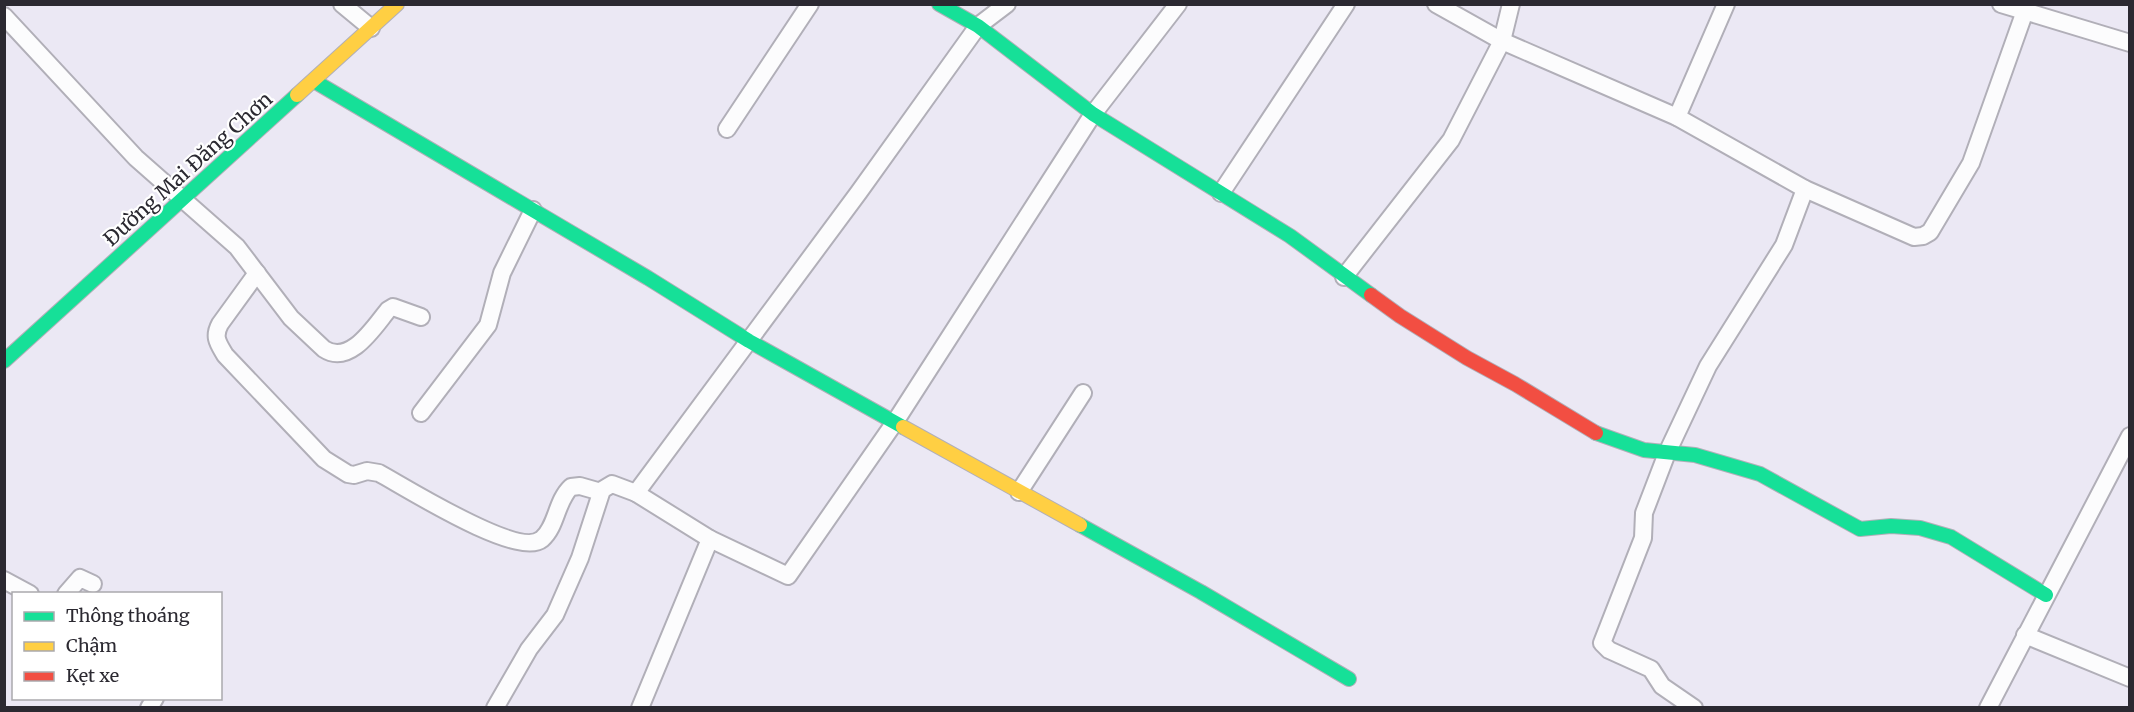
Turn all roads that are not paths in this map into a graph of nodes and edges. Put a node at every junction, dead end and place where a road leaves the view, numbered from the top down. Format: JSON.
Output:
{"nodes":[{"id":1,"x":342,"y":4,"type":"edge"},
{"id":2,"x":397,"y":4,"type":"edge"},
{"id":3,"x":810,"y":4,"type":"edge"},
{"id":4,"x":939,"y":4,"type":"edge"},
{"id":5,"x":1007,"y":4,"type":"edge"},
{"id":6,"x":1178,"y":4,"type":"edge"},
{"id":7,"x":1346,"y":4,"type":"edge"},
{"id":8,"x":1436,"y":4,"type":"edge"},
{"id":9,"x":1511,"y":4,"type":"edge"},
{"id":10,"x":1726,"y":4,"type":"edge"},
{"id":11,"x":2001,"y":4,"type":"edge"},
{"id":12,"x":2025,"y":11,"type":"junction"},
{"id":13,"x":4,"y":16,"type":"edge"},
{"id":14,"x":978,"y":27,"type":"junction"},
{"id":15,"x":371,"y":28,"type":"junction"},
{"id":16,"x":1502,"y":41,"type":"junction"},
{"id":17,"x":2130,"y":43,"type":"edge"},
{"id":18,"x":314,"y":81,"type":"junction"},
{"id":19,"x":1093,"y":114,"type":"junction"},
{"id":20,"x":1677,"y":117,"type":"junction"},
{"id":21,"x":727,"y":129,"type":"dead end"},
{"id":22,"x":1805,"y":189,"type":"junction"},
{"id":23,"x":1221,"y":193,"type":"junction"},
{"id":24,"x":184,"y":199,"type":"junction"},
{"id":25,"x":533,"y":210,"type":"junction"},
{"id":26,"x":257,"y":273,"type":"junction"},
{"id":27,"x":1344,"y":277,"type":"junction"},
{"id":28,"x":421,"y":317,"type":"dead end"},
{"id":29,"x":749,"y":341,"type":"junction"},
{"id":30,"x":4,"y":361,"type":"edge"},
{"id":31,"x":1083,"y":393,"type":"dead end"},
{"id":32,"x":422,"y":413,"type":"dead end"},
{"id":33,"x":895,"y":422,"type":"junction"},
{"id":34,"x":2130,"y":436,"type":"edge"},
{"id":35,"x":1667,"y":453,"type":"junction"},
{"id":36,"x":601,"y":492,"type":"junction"},
{"id":37,"x":1019,"y":492,"type":"junction"},
{"id":38,"x":636,"y":493,"type":"junction"},
{"id":39,"x":710,"y":540,"type":"junction"},
{"id":40,"x":4,"y":580,"type":"edge"},
{"id":41,"x":93,"y":584,"type":"dead end"},
{"id":42,"x":26,"y":592,"type":"edge"},
{"id":43,"x":68,"y":592,"type":"edge"},
{"id":44,"x":2046,"y":595,"type":"junction"},
{"id":45,"x":2025,"y":635,"type":"junction"},
{"id":46,"x":2130,"y":678,"type":"edge"},
{"id":47,"x":1349,"y":679,"type":"dead end"},
{"id":48,"x":495,"y":708,"type":"edge"},
{"id":49,"x":640,"y":708,"type":"edge"},
{"id":50,"x":1694,"y":708,"type":"edge"},
{"id":51,"x":1988,"y":708,"type":"edge"}],
"edges":[{"from":1,"to":15,"type":"street"},
{"from":2,"to":15,"type":"street","name":"Đường Mai Đăng Chơn"},
{"from":3,"to":21,"type":"street"},
{"from":4,"to":14,"type":"street"},
{"from":5,"to":14,"type":"street"},
{"from":6,"to":19,"type":"street"},
{"from":7,"to":23,"type":"street"},
{"from":8,"to":16,"type":"street"},
{"from":9,"to":16,"type":"street"},
{"from":10,"to":20,"type":"street"},
{"from":11,"to":12,"type":"street"},
{"from":12,"to":17,"type":"street"},
{"from":12,"to":22,"type":"street"},
{"from":13,"to":24,"type":"street"},
{"from":14,"to":19,"type":"street"},
{"from":14,"to":29,"type":"street"},
{"from":15,"to":18,"type":"street","name":"Đường Mai Đăng Chơn"},
{"from":16,"to":20,"type":"street"},
{"from":16,"to":27,"type":"street"},
{"from":18,"to":24,"type":"street","name":"Đường Mai Đăng Chơn"},
{"from":18,"to":25,"type":"street"},
{"from":19,"to":23,"type":"street"},
{"from":19,"to":33,"type":"street"},
{"from":20,"to":22,"type":"street"},
{"from":22,"to":35,"type":"street"},
{"from":23,"to":27,"type":"street"},
{"from":24,"to":26,"type":"street"},
{"from":24,"to":30,"type":"street","name":"Đường Mai Đăng Chơn"},
{"from":25,"to":29,"type":"street"},
{"from":25,"to":32,"type":"street"},
{"from":26,"to":28,"type":"street"},
{"from":26,"to":36,"type":"street"},
{"from":27,"to":35,"type":"street"},
{"from":29,"to":33,"type":"street"},
{"from":29,"to":38,"type":"street"},
{"from":31,"to":37,"type":"street"},
{"from":33,"to":37,"type":"street"},
{"from":33,"to":39,"type":"street"},
{"from":34,"to":44,"type":"street"},
{"from":35,"to":44,"type":"street"},
{"from":35,"to":50,"type":"street"},
{"from":36,"to":38,"type":"street"},
{"from":36,"to":48,"type":"street"},
{"from":37,"to":47,"type":"street"},
{"from":38,"to":39,"type":"street"},
{"from":39,"to":49,"type":"street"},
{"from":40,"to":42,"type":"street"},
{"from":41,"to":43,"type":"street"},
{"from":44,"to":45,"type":"street"},
{"from":45,"to":46,"type":"street"},
{"from":45,"to":51,"type":"street"}]}
